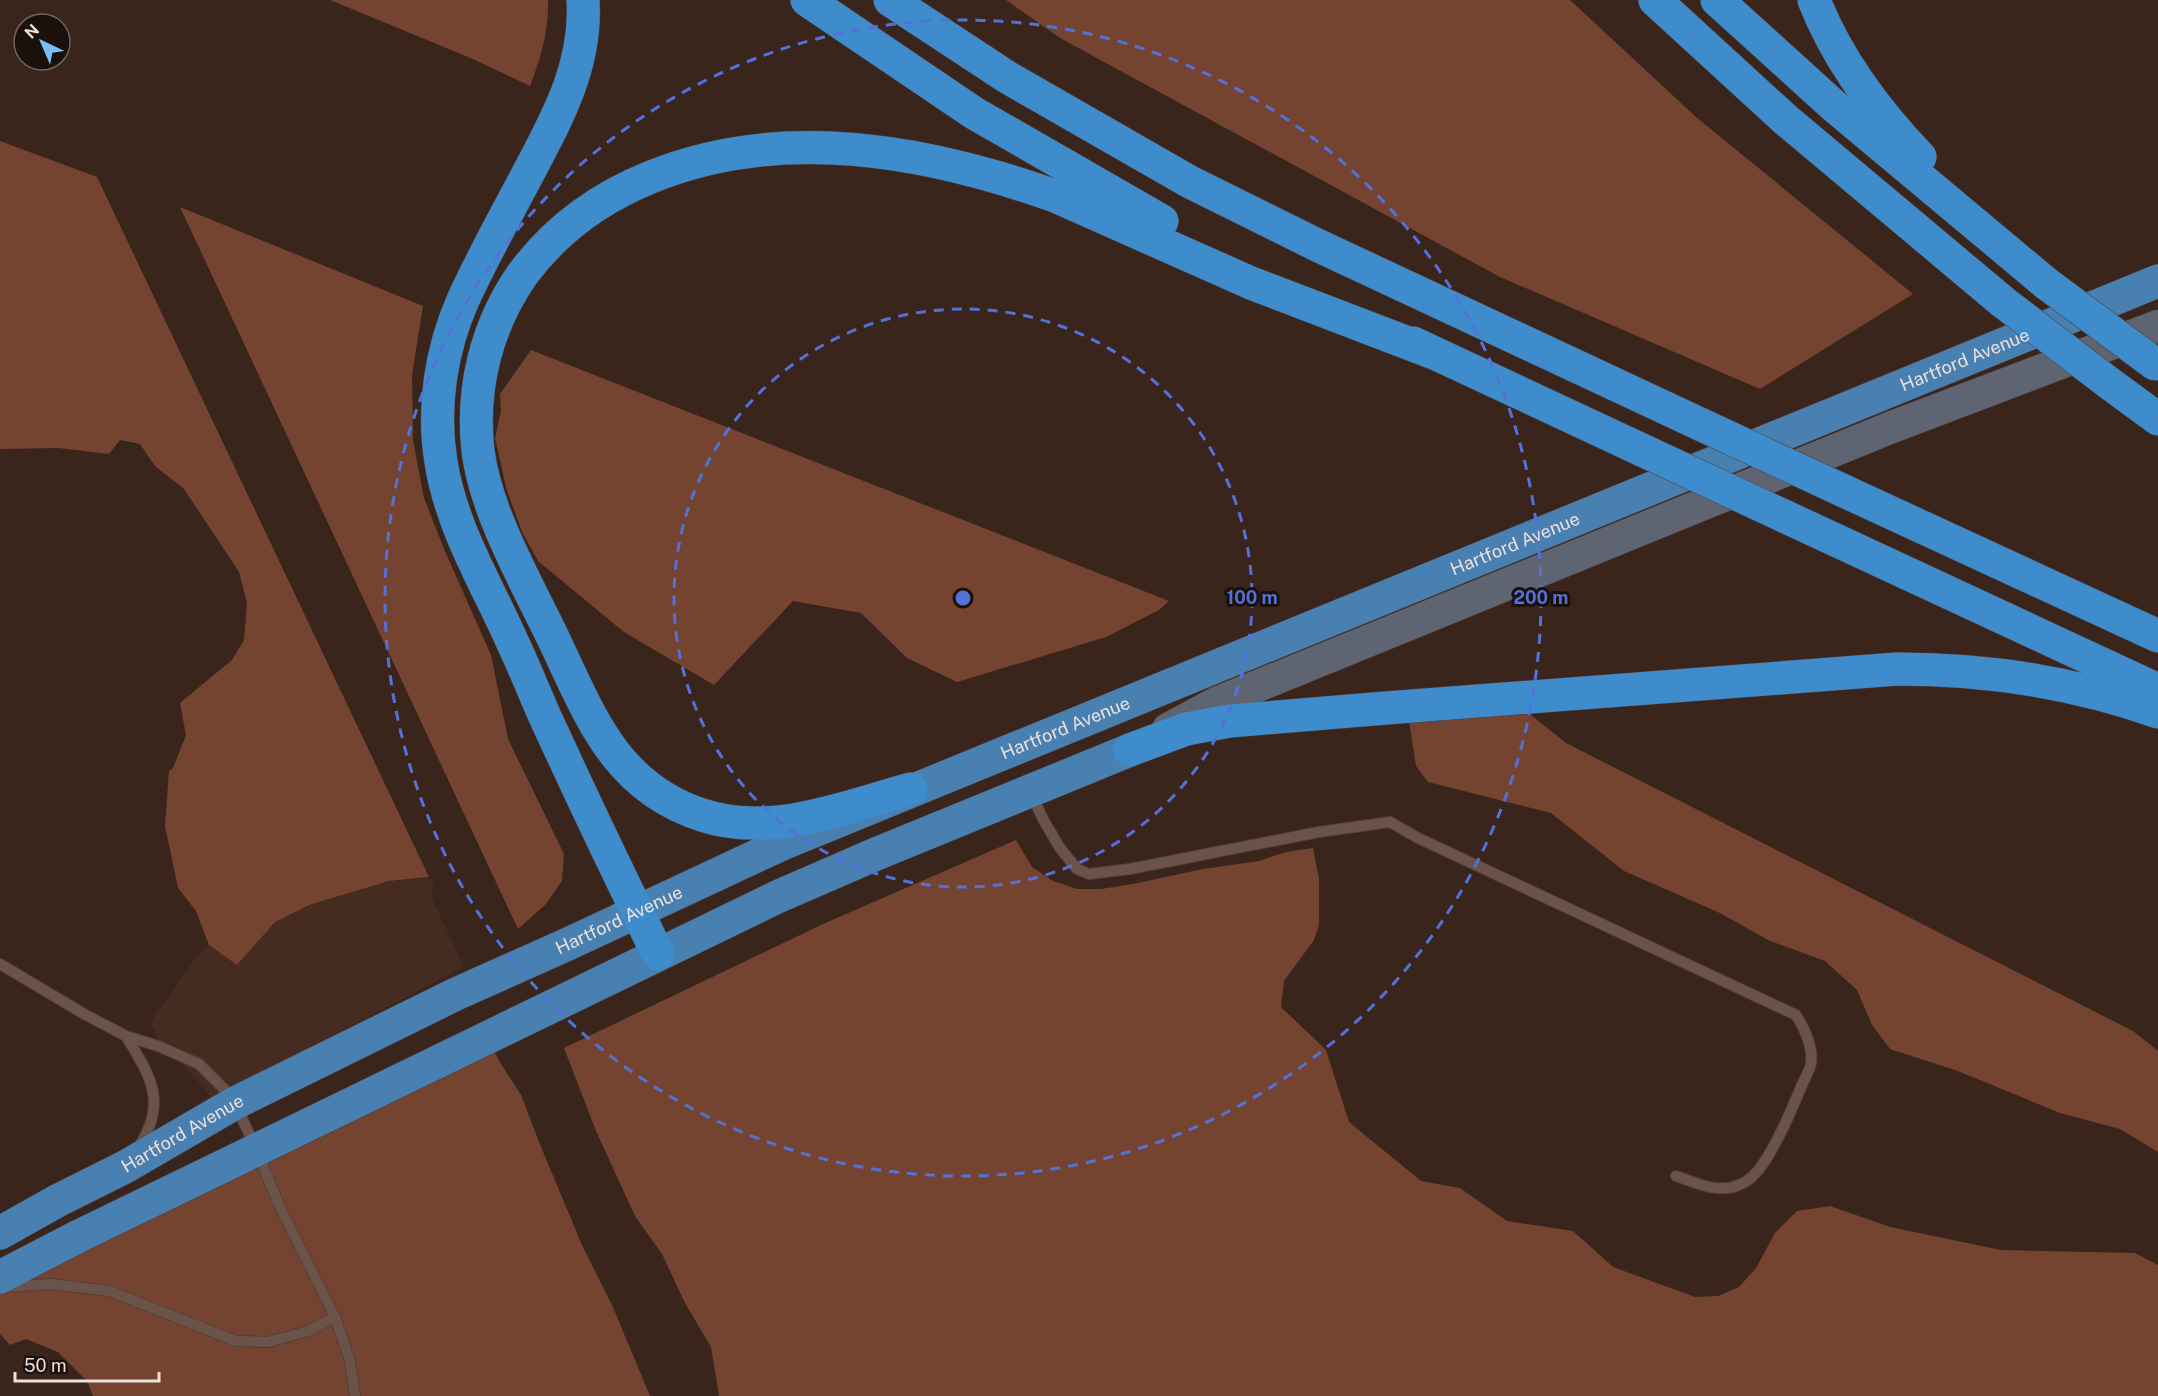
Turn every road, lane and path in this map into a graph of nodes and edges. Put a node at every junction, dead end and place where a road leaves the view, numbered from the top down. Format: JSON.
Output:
{"nodes":[{"id":1,"x":583,"y":0,"type":"edge"},
{"id":2,"x":807,"y":0,"type":"edge"},
{"id":3,"x":890,"y":0,"type":"edge"},
{"id":4,"x":1655,"y":0,"type":"edge"},
{"id":5,"x":1717,"y":0,"type":"edge"},
{"id":6,"x":1814,"y":0,"type":"edge"},
{"id":7,"x":2158,"y":281,"type":"edge"},
{"id":8,"x":2047,"y":284,"type":"junction"},
{"id":9,"x":2158,"y":326,"type":"edge"},
{"id":10,"x":1434,"y":353,"type":"junction"},
{"id":11,"x":2156,"y":365,"type":"edge"},
{"id":12,"x":2158,"y":419,"type":"edge"},
{"id":13,"x":2158,"y":636,"type":"edge"},
{"id":14,"x":2158,"y":690,"type":"edge"},
{"id":15,"x":2158,"y":712,"type":"edge"},
{"id":16,"x":1131,"y":750,"type":"junction"},
{"id":17,"x":911,"y":789,"type":"junction"},
{"id":18,"x":1030,"y":791,"type":"junction"},
{"id":19,"x":637,"y":911,"type":"junction"},
{"id":20,"x":658,"y":954,"type":"junction"},
{"id":21,"x":0,"y":964,"type":"edge"},
{"id":22,"x":126,"y":1036,"type":"junction"},
{"id":23,"x":235,"y":1103,"type":"junction"},
{"id":24,"x":257,"y":1150,"type":"junction"},
{"id":25,"x":125,"y":1167,"type":"junction"},
{"id":26,"x":1676,"y":1176,"type":"dead end"},
{"id":27,"x":0,"y":1233,"type":"edge"},
{"id":28,"x":0,"y":1277,"type":"edge"},
{"id":29,"x":0,"y":1287,"type":"edge"},
{"id":30,"x":335,"y":1317,"type":"junction"},
{"id":31,"x":355,"y":1396,"type":"edge"}],
"edges":[{"from":1,"to":19,"type":"highway"},
{"from":2,"to":10,"type":"highway"},
{"from":3,"to":13,"type":"highway","bridge":true},
{"from":4,"to":12,"type":"highway","bridge":true},
{"from":5,"to":8,"type":"highway"},
{"from":6,"to":8,"type":"highway"},
{"from":7,"to":17,"type":"highway","name":"Hartford Avenue"},
{"from":8,"to":11,"type":"highway","bridge":true},
{"from":9,"to":16,"type":"main road","name":"Hartford Avenue"},
{"from":10,"to":14,"type":"highway","bridge":true},
{"from":10,"to":17,"type":"highway"},
{"from":15,"to":16,"type":"highway"},
{"from":16,"to":18,"type":"highway","name":"Hartford Avenue"},
{"from":17,"to":19,"type":"highway","name":"Hartford Avenue"},
{"from":18,"to":20,"type":"highway","name":"Hartford Avenue"},
{"from":18,"to":26,"type":"lane"},
{"from":19,"to":20,"type":"highway"},
{"from":19,"to":23,"type":"highway","name":"Hartford Avenue"},
{"from":20,"to":24,"type":"highway","name":"Hartford Avenue"},
{"from":21,"to":22,"type":"lane"},
{"from":22,"to":23,"type":"lane"},
{"from":22,"to":25,"type":"lane"},
{"from":23,"to":24,"type":"lane"},
{"from":23,"to":25,"type":"highway","name":"Hartford Avenue"},
{"from":24,"to":28,"type":"highway","name":"Hartford Avenue"},
{"from":24,"to":30,"type":"lane"},
{"from":25,"to":27,"type":"highway","name":"Hartford Avenue"},
{"from":29,"to":30,"type":"lane"},
{"from":30,"to":31,"type":"lane"}]}
